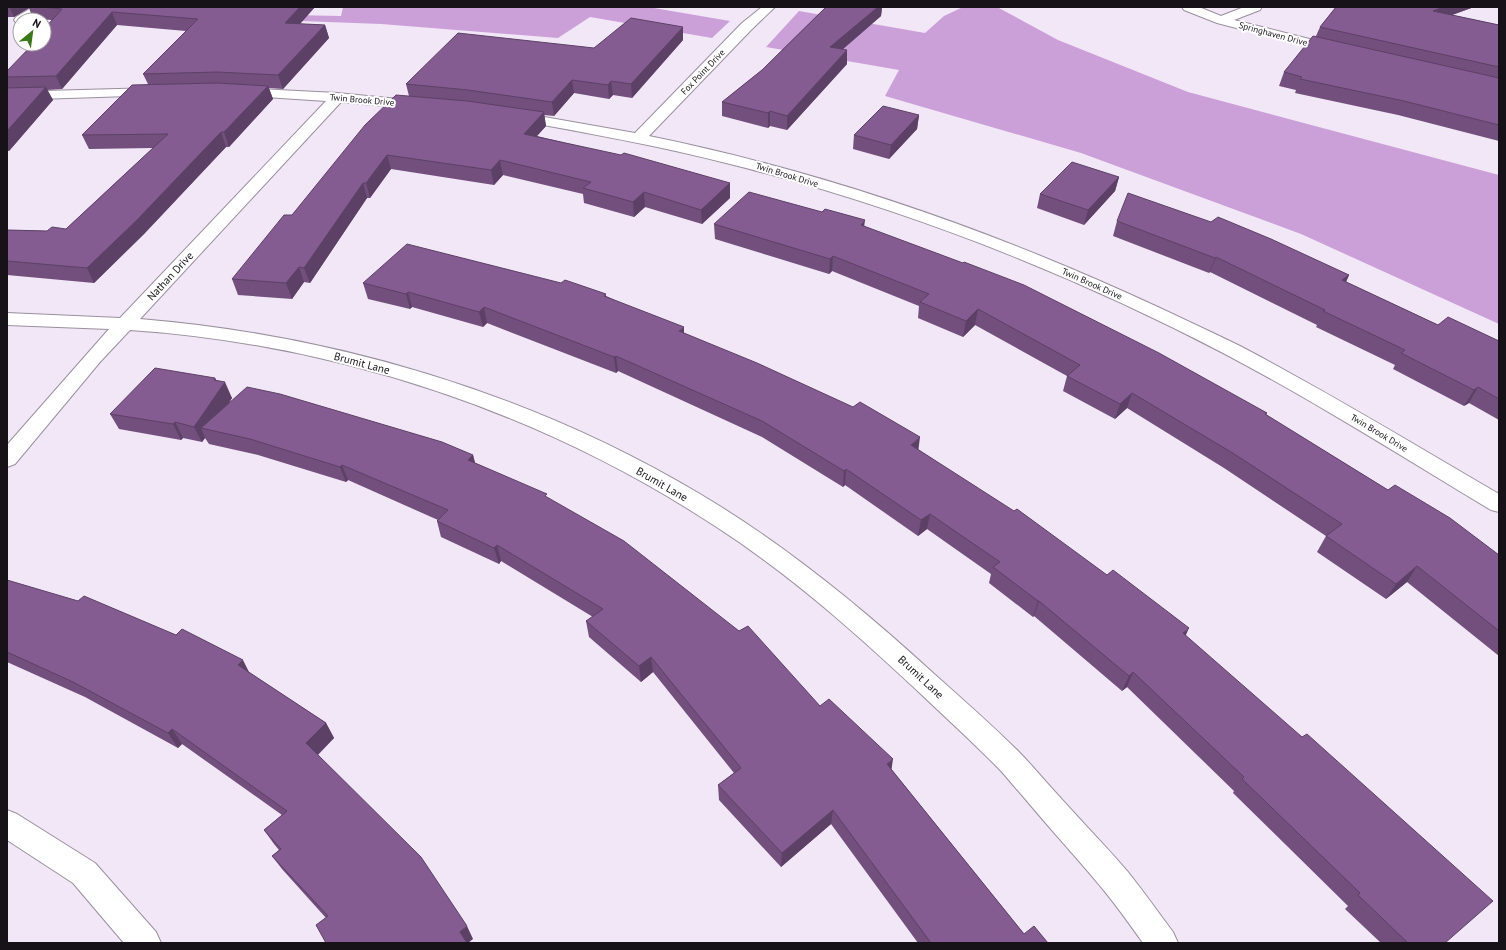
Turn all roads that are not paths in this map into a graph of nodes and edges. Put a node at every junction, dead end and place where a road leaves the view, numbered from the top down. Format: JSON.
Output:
{"nodes":[{"id":1,"x":43,"y":7,"type":"edge"},
{"id":2,"x":768,"y":7,"type":"edge"},
{"id":3,"x":1188,"y":7,"type":"edge"},
{"id":4,"x":1256,"y":7,"type":"edge"},
{"id":5,"x":32,"y":12,"type":"edge"},
{"id":6,"x":1221,"y":20,"type":"junction"},
{"id":7,"x":1348,"y":52,"type":"edge"},
{"id":8,"x":222,"y":91,"type":"edge"},
{"id":9,"x":174,"y":92,"type":"edge"},
{"id":10,"x":7,"y":96,"type":"edge"},
{"id":11,"x":337,"y":97,"type":"junction"},
{"id":12,"x":432,"y":106,"type":"edge"},
{"id":13,"x":501,"y":114,"type":"edge"},
{"id":14,"x":639,"y":138,"type":"junction"},
{"id":15,"x":7,"y":319,"type":"edge"},
{"id":16,"x":125,"y":324,"type":"junction"},
{"id":17,"x":7,"y":460,"type":"edge"},
{"id":18,"x":1499,"y":504,"type":"edge"},
{"id":19,"x":7,"y":824,"type":"edge"},
{"id":20,"x":145,"y":943,"type":"edge"},
{"id":21,"x":1162,"y":943,"type":"edge"}],
"edges":[{"from":1,"to":5,"type":"street"},
{"from":2,"to":14,"type":"street","name":"Fox Point Drive"},
{"from":3,"to":6,"type":"street","name":"Springhaven Drive"},
{"from":4,"to":6,"type":"street"},
{"from":6,"to":7,"type":"street","name":"Springhaven Drive"},
{"from":8,"to":11,"type":"street","name":"Twin Brook Drive"},
{"from":9,"to":10,"type":"street"},
{"from":11,"to":12,"type":"street","name":"Twin Brook Drive"},
{"from":11,"to":16,"type":"street","name":"Nathan Drive"},
{"from":13,"to":14,"type":"street","name":"Twin Brook Drive"},
{"from":14,"to":18,"type":"street","name":"Twin Brook Drive"},
{"from":15,"to":16,"type":"street","name":"Brumit Lane"},
{"from":16,"to":17,"type":"street","name":"Nathan Drive"},
{"from":16,"to":21,"type":"street","name":"Brumit Lane"},
{"from":19,"to":20,"type":"street"}]}
